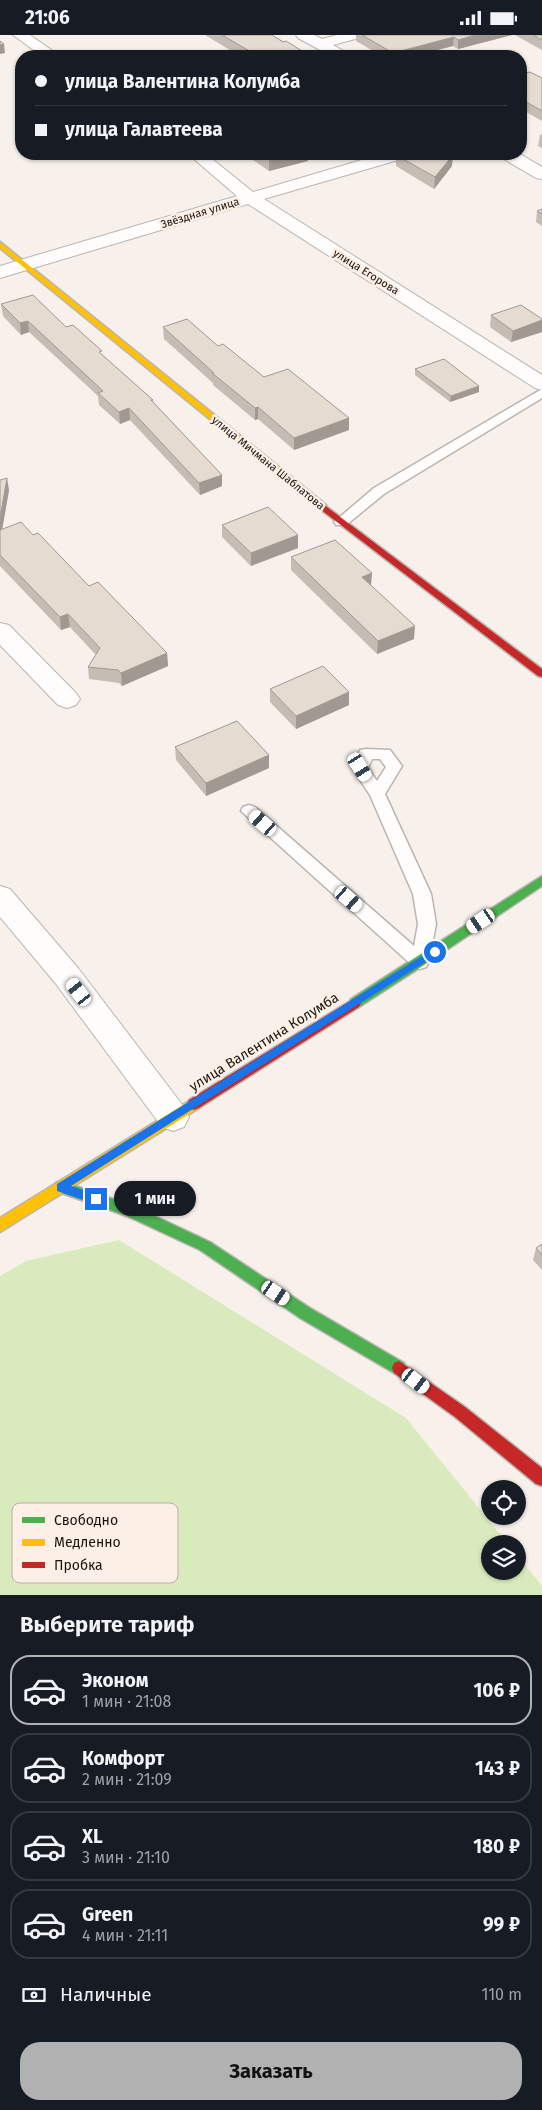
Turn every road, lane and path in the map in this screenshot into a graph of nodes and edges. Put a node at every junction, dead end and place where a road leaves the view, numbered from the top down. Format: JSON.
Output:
{"nodes":[{"id":1,"x":20,"y":35,"type":"edge"},
{"id":2,"x":303,"y":35,"type":"edge"},
{"id":3,"x":354,"y":35,"type":"edge"},
{"id":4,"x":321,"y":43,"type":"junction"},
{"id":5,"x":43,"y":50,"type":"edge"},
{"id":6,"x":332,"y":50,"type":"edge"},
{"id":7,"x":203,"y":160,"type":"edge"},
{"id":8,"x":379,"y":160,"type":"edge"},
{"id":9,"x":518,"y":160,"type":"edge"},
{"id":10,"x":542,"y":174,"type":"edge"},
{"id":11,"x":250,"y":198,"type":"junction"},
{"id":12,"x":0,"y":244,"type":"edge"},
{"id":13,"x":24,"y":265,"type":"junction"},
{"id":14,"x":0,"y":272,"type":"edge"},
{"id":15,"x":542,"y":384,"type":"edge"},
{"id":16,"x":542,"y":393,"type":"edge"},
{"id":17,"x":341,"y":522,"type":"junction"},
{"id":18,"x":0,"y":631,"type":"edge"},
{"id":19,"x":542,"y":674,"type":"edge"},
{"id":20,"x":67,"y":699,"type":"dead end"},
{"id":21,"x":377,"y":794,"type":"dead end"},
{"id":22,"x":249,"y":811,"type":"dead end"},
{"id":23,"x":542,"y":880,"type":"edge"},
{"id":24,"x":0,"y":897,"type":"edge"},
{"id":25,"x":420,"y":962,"type":"junction"},
{"id":26,"x":173,"y":1117,"type":"junction"},
{"id":27,"x":61,"y":1187,"type":"junction"},
{"id":28,"x":0,"y":1226,"type":"edge"},
{"id":29,"x":542,"y":1479,"type":"edge"}],
"edges":[{"from":1,"to":5,"type":"street"},
{"from":2,"to":4,"type":"street"},
{"from":3,"to":4,"type":"street"},
{"from":4,"to":6,"type":"street"},
{"from":7,"to":11,"type":"street","name":"улица Егорова"},
{"from":8,"to":11,"type":"street","name":"Звёздная улица"},
{"from":9,"to":10,"type":"street"},
{"from":11,"to":13,"type":"street","name":"Звёздная улица"},
{"from":11,"to":15,"type":"street","name":"улица Егорова"},
{"from":12,"to":13,"type":"street","name":"улица Мичмана Шаблатова"},
{"from":13,"to":14,"type":"street","name":"Звёздная улица"},
{"from":13,"to":17,"type":"street","name":"улица Мичмана Шаблатова"},
{"from":16,"to":17,"type":"lane"},
{"from":17,"to":19,"type":"street","name":"улица Мичмана Шаблатова"},
{"from":18,"to":20,"type":"street"},
{"from":21,"to":25,"type":"lane"},
{"from":22,"to":25,"type":"lane"},
{"from":23,"to":25,"type":"street","name":"улица Валентина Колумба"},
{"from":24,"to":26,"type":"street"},
{"from":25,"to":26,"type":"street","name":"улица Валентина Колумба"},
{"from":26,"to":27,"type":"street","name":"улица Валентина Колумба"},
{"from":27,"to":28,"type":"street","name":"улица Валентина Колумба"},
{"from":27,"to":29,"type":"street"}]}
